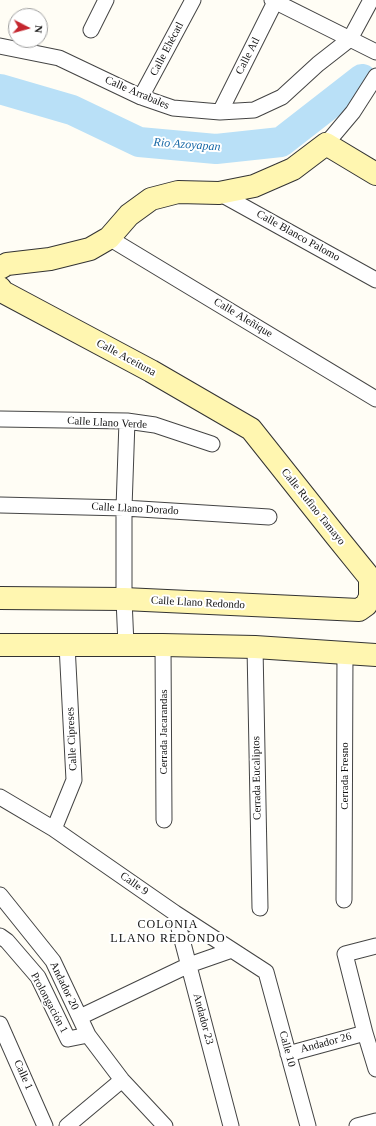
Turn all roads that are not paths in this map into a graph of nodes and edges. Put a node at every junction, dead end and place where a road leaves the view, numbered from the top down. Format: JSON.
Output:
{"nodes":[{"id":1,"x":106,"y":0,"type":"edge"},
{"id":2,"x":193,"y":0,"type":"edge"},
{"id":3,"x":371,"y":0,"type":"edge"},
{"id":4,"x":274,"y":1,"type":"edge"},
{"id":5,"x":91,"y":30,"type":"dead end"},
{"id":6,"x":350,"y":39,"type":"junction"},
{"id":7,"x":0,"y":46,"type":"edge"},
{"id":8,"x":376,"y":52,"type":"edge"},
{"id":9,"x":376,"y":76,"type":"edge"},
{"id":10,"x":142,"y":97,"type":"junction"},
{"id":11,"x":220,"y":112,"type":"junction"},
{"id":12,"x":326,"y":144,"type":"junction"},
{"id":13,"x":376,"y":174,"type":"edge"},
{"id":14,"x":219,"y":193,"type":"junction"},
{"id":15,"x":109,"y":238,"type":"junction"},
{"id":16,"x":0,"y":268,"type":"edge"},
{"id":17,"x":376,"y":280,"type":"edge"},
{"id":18,"x":0,"y":288,"type":"edge"},
{"id":19,"x":376,"y":399,"type":"edge"},
{"id":20,"x":0,"y":419,"type":"edge"},
{"id":21,"x":127,"y":421,"type":"junction"},
{"id":22,"x":251,"y":429,"type":"joint"},
{"id":23,"x":212,"y":444,"type":"dead end"},
{"id":24,"x":0,"y":505,"type":"edge"},
{"id":25,"x":124,"y":508,"type":"junction"},
{"id":26,"x":269,"y":517,"type":"dead end"},
{"id":27,"x":373,"y":580,"type":"edge"},
{"id":28,"x":0,"y":598,"type":"edge"},
{"id":29,"x":124,"y":599,"type":"junction"},
{"id":30,"x":0,"y":645,"type":"edge"},
{"id":31,"x":67,"y":645,"type":"junction"},
{"id":32,"x":126,"y":645,"type":"junction"},
{"id":33,"x":163,"y":645,"type":"junction"},
{"id":34,"x":255,"y":647,"type":"junction"},
{"id":35,"x":345,"y":652,"type":"junction"},
{"id":36,"x":376,"y":655,"type":"edge"},
{"id":37,"x":2,"y":800,"type":"edge"},
{"id":38,"x":164,"y":820,"type":"dead end"},
{"id":39,"x":54,"y":829,"type":"junction"},
{"id":40,"x":0,"y":895,"type":"edge"},
{"id":41,"x":344,"y":900,"type":"dead end"},
{"id":42,"x":260,"y":908,"type":"dead end"},
{"id":43,"x":175,"y":913,"type":"junction"},
{"id":44,"x":0,"y":936,"type":"edge"},
{"id":45,"x":376,"y":946,"type":"edge"},
{"id":46,"x":232,"y":950,"type":"junction"},
{"id":47,"x":189,"y":965,"type":"junction"},
{"id":48,"x":266,"y":972,"type":"joint"},
{"id":49,"x":80,"y":1017,"type":"junction"},
{"id":50,"x":0,"y":1024,"type":"edge"},
{"id":51,"x":365,"y":1033,"type":"junction"},
{"id":52,"x":88,"y":1035,"type":"junction"},
{"id":53,"x":288,"y":1054,"type":"junction"},
{"id":54,"x":376,"y":1069,"type":"edge"},
{"id":55,"x":122,"y":1080,"type":"junction"},
{"id":56,"x":376,"y":1121,"type":"edge"},
{"id":57,"x":45,"y":1126,"type":"edge"},
{"id":58,"x":67,"y":1126,"type":"edge"},
{"id":59,"x":165,"y":1126,"type":"edge"},
{"id":60,"x":231,"y":1126,"type":"edge"},
{"id":61,"x":308,"y":1126,"type":"edge"},
{"id":62,"x":357,"y":1126,"type":"edge"}],
"edges":[{"from":1,"to":5,"type":"street"},
{"from":2,"to":10,"type":"street","name":"Calle Ehécatl"},
{"from":3,"to":6,"type":"street","name":"Calle Arrabales"},
{"from":4,"to":6,"type":"street"},
{"from":4,"to":11,"type":"street","name":"Calle Atl"},
{"from":6,"to":8,"type":"street"},
{"from":6,"to":11,"type":"street","name":"Calle Arrabales"},
{"from":7,"to":10,"type":"street","name":"Calle Arrabales"},
{"from":9,"to":12,"type":"street"},
{"from":10,"to":11,"type":"street","name":"Calle Arrabales"},
{"from":12,"to":13,"type":"street"},
{"from":12,"to":14,"type":"street"},
{"from":14,"to":15,"type":"street"},
{"from":14,"to":17,"type":"street","name":"Calle Blanco Palomo"},
{"from":15,"to":16,"type":"street"},
{"from":15,"to":19,"type":"street","name":"Calle Aleñique"},
{"from":18,"to":22,"type":"street","name":"Calle Aceituna"},
{"from":20,"to":21,"type":"street","name":"Calle Llano Verde"},
{"from":21,"to":23,"type":"street","name":"Calle Llano Verde"},
{"from":21,"to":25,"type":"street"},
{"from":22,"to":27,"type":"street","name":"Calle Rufino Tamayo"},
{"from":24,"to":25,"type":"street","name":"Calle Llano Dorado"},
{"from":25,"to":26,"type":"street","name":"Calle Llano Dorado"},
{"from":25,"to":29,"type":"street"},
{"from":27,"to":29,"type":"street","name":"Calle Llano Redondo"},
{"from":28,"to":29,"type":"street","name":"Calle Llano Redondo"},
{"from":29,"to":32,"type":"street"},
{"from":30,"to":31,"type":"street"},
{"from":31,"to":32,"type":"street"},
{"from":31,"to":39,"type":"street","name":"Calle Cipreses"},
{"from":32,"to":33,"type":"street"},
{"from":33,"to":34,"type":"street"},
{"from":33,"to":38,"type":"street","name":"Cerrada Jacarandas"},
{"from":34,"to":35,"type":"street"},
{"from":34,"to":42,"type":"street","name":"Cerrada Eucaliptos"},
{"from":35,"to":36,"type":"street"},
{"from":35,"to":41,"type":"street","name":"Cerrada Fresno"},
{"from":37,"to":39,"type":"street","name":"Calle 9"},
{"from":39,"to":43,"type":"street","name":"Calle 9"},
{"from":40,"to":49,"type":"street","name":"Andador 20"},
{"from":43,"to":46,"type":"street","name":"Calle 9"},
{"from":43,"to":47,"type":"street","name":"Andador 23"},
{"from":44,"to":52,"type":"street","name":"Prolongación 1"},
{"from":45,"to":51,"type":"street"},
{"from":46,"to":47,"type":"street"},
{"from":46,"to":48,"type":"street","name":"Calle 9"},
{"from":47,"to":49,"type":"street"},
{"from":47,"to":60,"type":"street","name":"Andador 23"},
{"from":48,"to":53,"type":"street","name":"Calle 10"},
{"from":49,"to":52,"type":"street","name":"Andador 20"},
{"from":50,"to":57,"type":"street","name":"Calle 1"},
{"from":51,"to":53,"type":"street","name":"Andador 26"},
{"from":51,"to":54,"type":"street"},
{"from":52,"to":55,"type":"street","name":"Andador 20"},
{"from":53,"to":61,"type":"street","name":"Calle 10"},
{"from":55,"to":58,"type":"street"},
{"from":55,"to":59,"type":"street"},
{"from":56,"to":62,"type":"street"}]}
